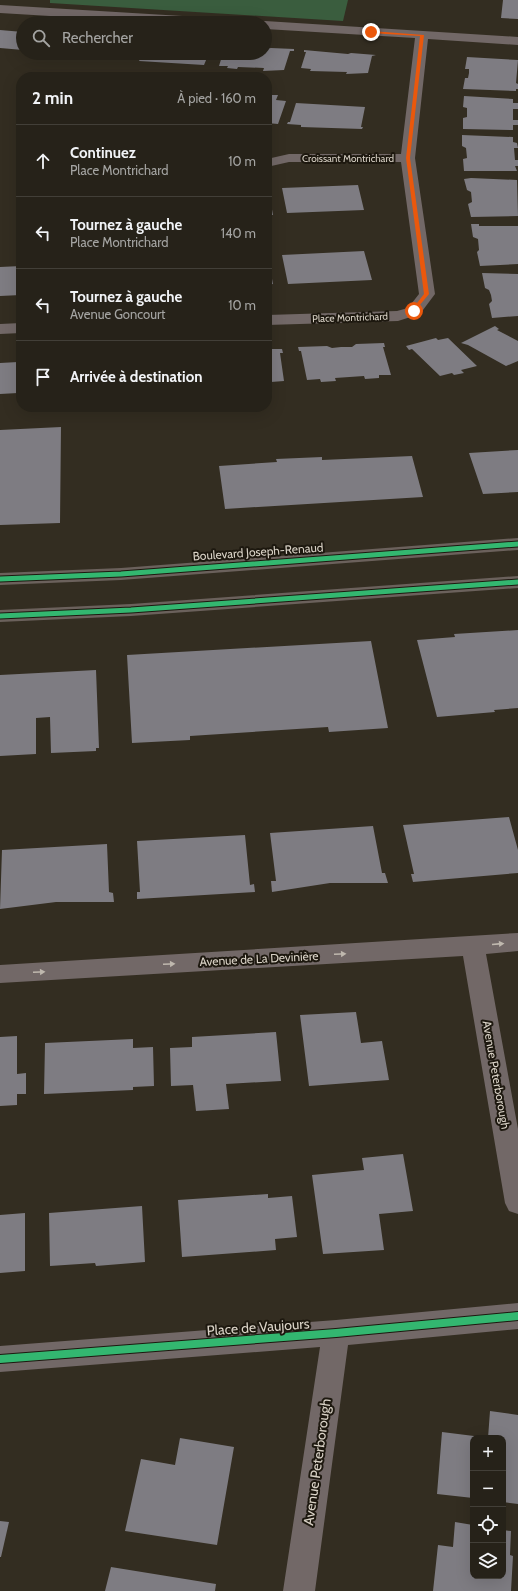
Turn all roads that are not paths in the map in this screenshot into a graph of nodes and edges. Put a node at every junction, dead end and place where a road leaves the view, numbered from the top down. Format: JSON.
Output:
{"nodes":[{"id":1,"x":0,"y":8,"type":"edge"},
{"id":2,"x":124,"y":16,"type":"edge"},
{"id":3,"x":272,"y":25,"type":"edge"},
{"id":4,"x":422,"y":35,"type":"junction"},
{"id":5,"x":518,"y":41,"type":"edge"},
{"id":6,"x":272,"y":154,"type":"edge"},
{"id":7,"x":289,"y":158,"type":"junction"},
{"id":8,"x":408,"y":158,"type":"junction"},
{"id":9,"x":272,"y":162,"type":"edge"},
{"id":10,"x":272,"y":320,"type":"edge"},
{"id":11,"x":16,"y":328,"type":"edge"},
{"id":12,"x":0,"y":329,"type":"edge"},
{"id":13,"x":518,"y":544,"type":"edge"},
{"id":14,"x":0,"y":579,"type":"edge"},
{"id":15,"x":518,"y":582,"type":"edge"},
{"id":16,"x":0,"y":616,"type":"edge"},
{"id":17,"x":518,"y":942,"type":"edge"},
{"id":18,"x":474,"y":946,"type":"junction"},
{"id":19,"x":0,"y":974,"type":"edge"},
{"id":20,"x":518,"y":1203,"type":"edge"},
{"id":21,"x":518,"y":1316,"type":"edge"},
{"id":22,"x":336,"y":1333,"type":"junction"},
{"id":23,"x":0,"y":1359,"type":"edge"},
{"id":24,"x":299,"y":1591,"type":"edge"}],
"edges":[{"from":1,"to":2,"type":"street"},
{"from":3,"to":4,"type":"street"},
{"from":4,"to":5,"type":"street"},
{"from":4,"to":8,"type":"street","name":"Place Montrichard"},
{"from":6,"to":7,"type":"street","name":"Croissant Montrichard"},
{"from":7,"to":8,"type":"street","name":"Croissant Montrichard"},
{"from":7,"to":9,"type":"street","name":"Croissant Montrichard"},
{"from":8,"to":10,"type":"street","name":"Place Montrichard"},
{"from":11,"to":12,"type":"street"},
{"from":13,"to":14,"type":"street","name":"Boulevard Joseph-Renaud"},
{"from":15,"to":16,"type":"street"},
{"from":18,"to":17,"type":"street","name":"Avenue de La Devinière","one_way":true},
{"from":19,"to":18,"type":"street","name":"Avenue de La Devinière","one_way":true},
{"from":18,"to":20,"type":"street","name":"Avenue Peterborough"},
{"from":21,"to":22,"type":"street","name":"Place de Vaujours"},
{"from":22,"to":23,"type":"street","name":"Place de Vaujours"},
{"from":22,"to":24,"type":"street","name":"Avenue Peterborough"}]}
